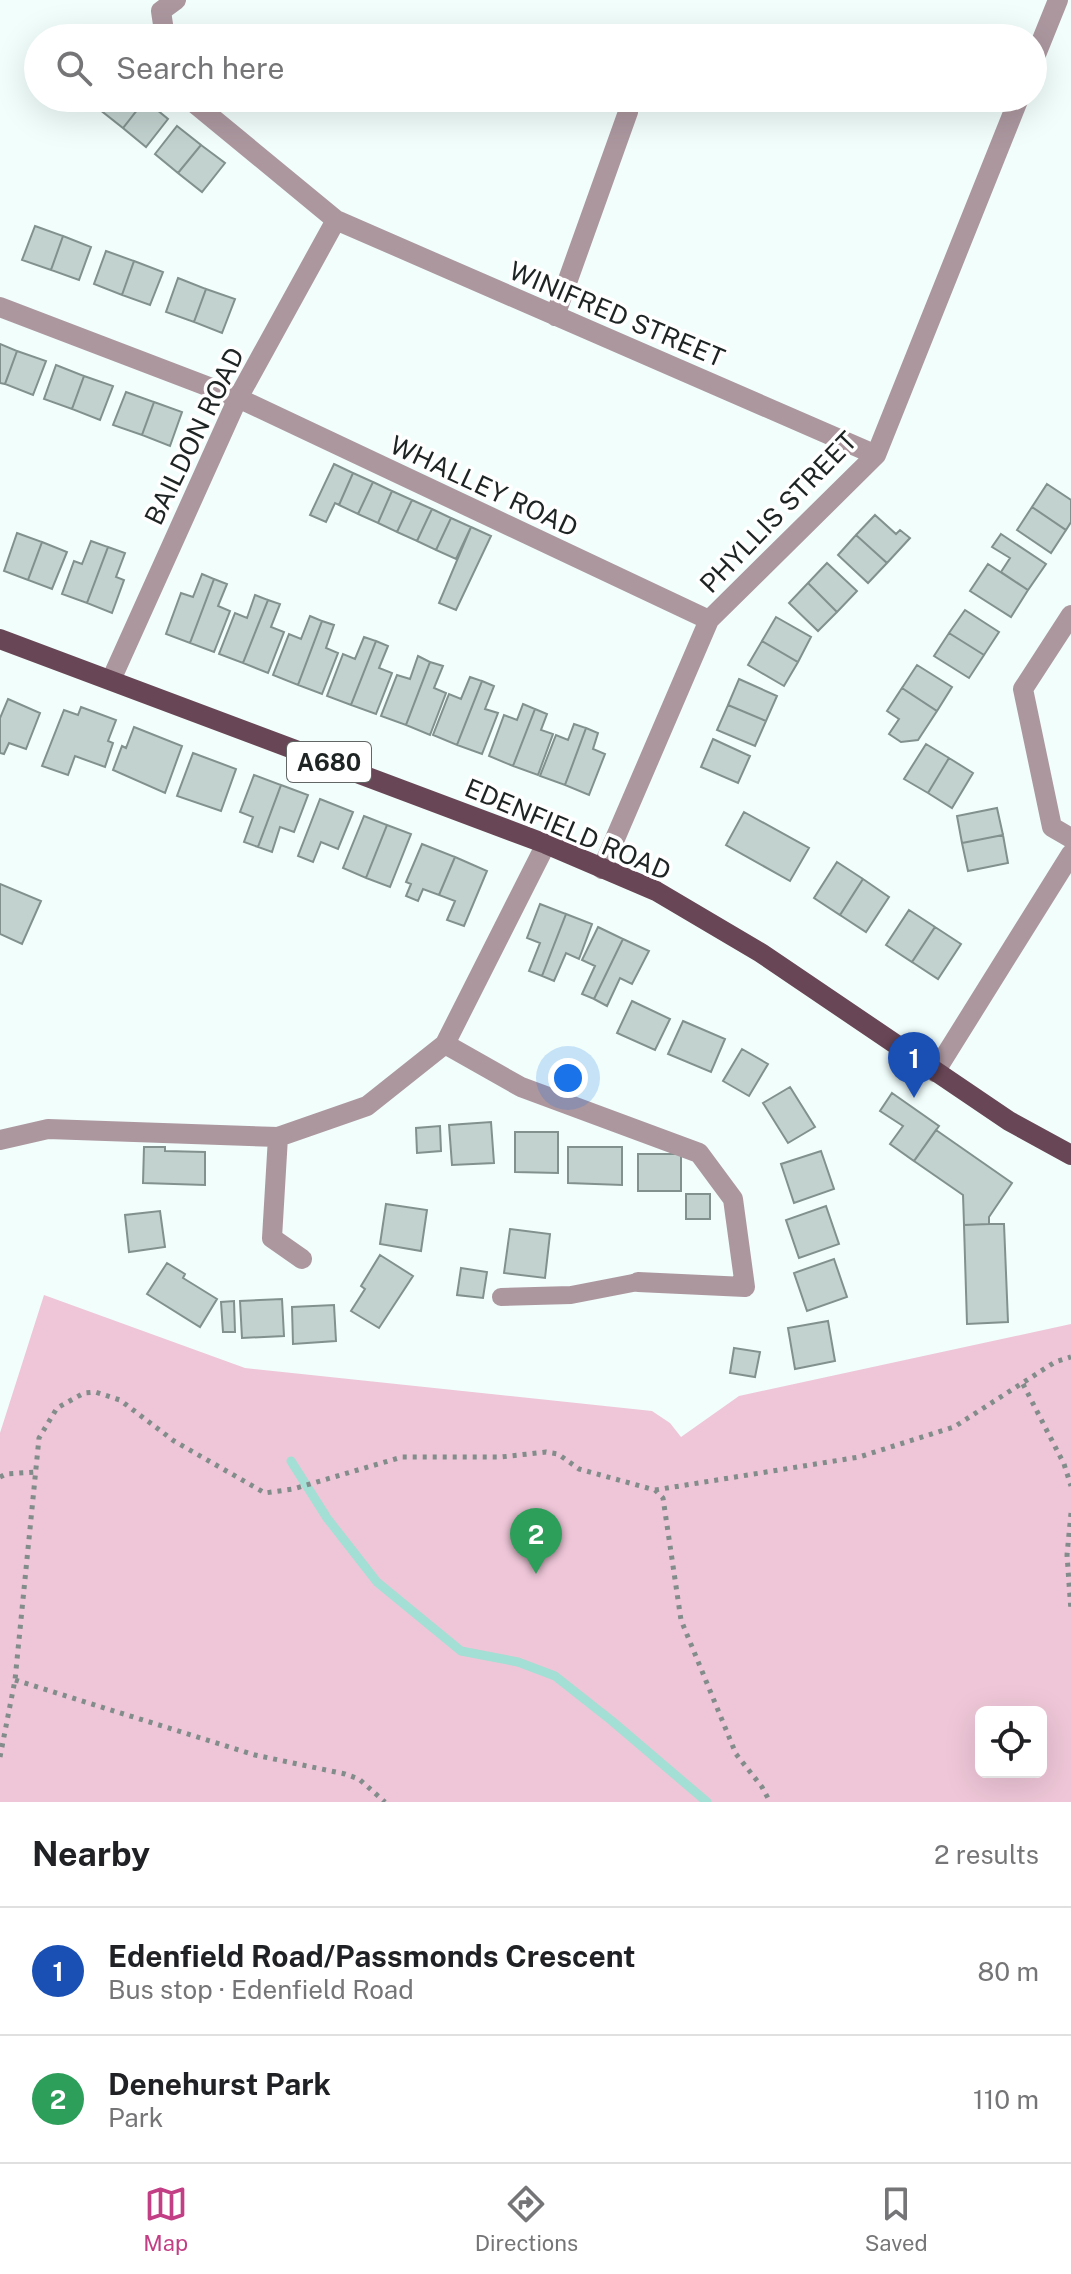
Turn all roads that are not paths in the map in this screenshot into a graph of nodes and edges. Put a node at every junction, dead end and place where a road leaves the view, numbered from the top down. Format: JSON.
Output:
{"nodes":[{"id":1,"x":176,"y":0,"type":"edge"},
{"id":2,"x":1058,"y":0,"type":"edge"},
{"id":3,"x":163,"y":24,"type":"edge"},
{"id":4,"x":1047,"y":27,"type":"edge"},
{"id":5,"x":205,"y":112,"type":"edge"},
{"id":6,"x":628,"y":112,"type":"dead end"},
{"id":7,"x":1013,"y":112,"type":"edge"},
{"id":8,"x":336,"y":220,"type":"junction"},
{"id":9,"x":0,"y":307,"type":"edge"},
{"id":10,"x":555,"y":316,"type":"junction"},
{"id":11,"x":238,"y":398,"type":"junction"},
{"id":12,"x":876,"y":455,"type":"junction"},
{"id":13,"x":1071,"y":615,"type":"edge"},
{"id":14,"x":709,"y":620,"type":"junction"},
{"id":15,"x":0,"y":639,"type":"edge"},
{"id":16,"x":111,"y":680,"type":"junction"},
{"id":17,"x":1071,"y":838,"type":"edge"},
{"id":18,"x":546,"y":844,"type":"junction"},
{"id":19,"x":1071,"y":854,"type":"edge"},
{"id":20,"x":602,"y":869,"type":"junction"},
{"id":21,"x":445,"y":1044,"type":"junction"},
{"id":22,"x":935,"y":1072,"type":"junction"},
{"id":23,"x":278,"y":1137,"type":"junction"},
{"id":24,"x":0,"y":1140,"type":"edge"},
{"id":25,"x":1071,"y":1155,"type":"edge"},
{"id":26,"x":302,"y":1259,"type":"dead end"},
{"id":27,"x":638,"y":1282,"type":"joint"},
{"id":28,"x":501,"y":1297,"type":"dead end"}],
"edges":[{"from":1,"to":3,"type":"street"},
{"from":2,"to":4,"type":"street"},
{"from":5,"to":8,"type":"street","name":"WINIFRED STREET"},
{"from":6,"to":10,"type":"street"},
{"from":7,"to":12,"type":"street","name":"PHYLLIS STREET"},
{"from":8,"to":10,"type":"street","name":"WINIFRED STREET"},
{"from":8,"to":11,"type":"street","name":"BAILDON ROAD"},
{"from":9,"to":11,"type":"street","name":"WHALLEY ROAD"},
{"from":10,"to":12,"type":"street","name":"WINIFRED STREET"},
{"from":11,"to":14,"type":"street","name":"WHALLEY ROAD"},
{"from":11,"to":16,"type":"street","name":"BAILDON ROAD"},
{"from":12,"to":14,"type":"street","name":"PHYLLIS STREET"},
{"from":13,"to":17,"type":"street"},
{"from":14,"to":20,"type":"street","name":"PHYLLIS STREET"},
{"from":15,"to":16,"type":"main road","name":"EDENFIELD ROAD","number":"A680"},
{"from":16,"to":18,"type":"main road","name":"EDENFIELD ROAD","number":"A680"},
{"from":18,"to":20,"type":"main road","name":"EDENFIELD ROAD","number":"A680"},
{"from":18,"to":21,"type":"street"},
{"from":19,"to":22,"type":"street"},
{"from":20,"to":22,"type":"main road","name":"EDENFIELD ROAD","number":"A680"},
{"from":21,"to":23,"type":"street"},
{"from":21,"to":27,"type":"street"},
{"from":22,"to":25,"type":"main road","name":"EDENFIELD ROAD","number":"A680"},
{"from":23,"to":24,"type":"street"},
{"from":23,"to":26,"type":"street"},
{"from":27,"to":28,"type":"lane"}]}
